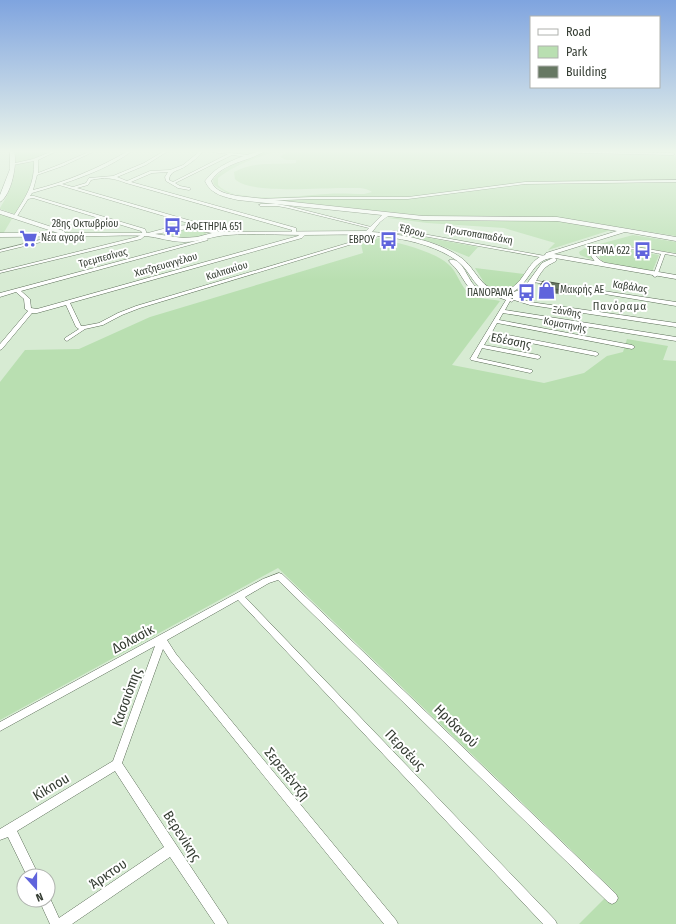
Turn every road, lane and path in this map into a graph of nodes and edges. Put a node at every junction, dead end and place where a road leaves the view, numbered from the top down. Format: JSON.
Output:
{"nodes":[{"id":1,"x":30,"y":194,"type":"edge"},
{"id":2,"x":94,"y":194,"type":"edge"},
{"id":3,"x":170,"y":194,"type":"edge"},
{"id":4,"x":224,"y":194,"type":"edge"},
{"id":5,"x":438,"y":194,"type":"edge"},
{"id":6,"x":28,"y":198,"type":"junction"},
{"id":7,"x":300,"y":198,"type":"junction"},
{"id":8,"x":256,"y":200,"type":"junction"},
{"id":9,"x":294,"y":204,"type":"junction"},
{"id":10,"x":261,"y":205,"type":"dead end"},
{"id":11,"x":0,"y":212,"type":"edge"},
{"id":12,"x":379,"y":214,"type":"junction"},
{"id":13,"x":386,"y":214,"type":"junction"},
{"id":14,"x":15,"y":217,"type":"junction"},
{"id":15,"x":378,"y":221,"type":"junction"},
{"id":16,"x":625,"y":231,"type":"junction"},
{"id":17,"x":372,"y":232,"type":"junction"},
{"id":18,"x":633,"y":232,"type":"junction"},
{"id":19,"x":205,"y":233,"type":"junction"},
{"id":20,"x":294,"y":233,"type":"junction"},
{"id":21,"x":305,"y":233,"type":"junction"},
{"id":22,"x":145,"y":234,"type":"junction"},
{"id":23,"x":164,"y":234,"type":"junction"},
{"id":24,"x":386,"y":234,"type":"junction"},
{"id":25,"x":0,"y":235,"type":"edge"},
{"id":26,"x":64,"y":235,"type":"junction"},
{"id":27,"x":676,"y":239,"type":"edge"},
{"id":28,"x":567,"y":248,"type":"junction"},
{"id":29,"x":0,"y":251,"type":"edge"},
{"id":30,"x":663,"y":253,"type":"junction"},
{"id":31,"x":676,"y":255,"type":"edge"},
{"id":32,"x":544,"y":257,"type":"junction"},
{"id":33,"x":565,"y":259,"type":"junction"},
{"id":34,"x":585,"y":261,"type":"junction"},
{"id":35,"x":604,"y":264,"type":"junction"},
{"id":36,"x":0,"y":272,"type":"edge"},
{"id":37,"x":656,"y":275,"type":"junction"},
{"id":38,"x":676,"y":277,"type":"edge"},
{"id":39,"x":676,"y":280,"type":"edge"},
{"id":40,"x":533,"y":281,"type":"junction"},
{"id":41,"x":17,"y":290,"type":"junction"},
{"id":42,"x":0,"y":295,"type":"edge"},
{"id":43,"x":498,"y":296,"type":"junction"},
{"id":44,"x":516,"y":297,"type":"junction"},
{"id":45,"x":508,"y":300,"type":"junction"},
{"id":46,"x":67,"y":302,"type":"junction"},
{"id":47,"x":676,"y":304,"type":"edge"},
{"id":48,"x":31,"y":311,"type":"junction"},
{"id":49,"x":502,"y":311,"type":"junction"},
{"id":50,"x":496,"y":321,"type":"junction"},
{"id":51,"x":676,"y":325,"type":"edge"},
{"id":52,"x":83,"y":328,"type":"junction"},
{"id":53,"x":488,"y":333,"type":"junction"},
{"id":54,"x":67,"y":339,"type":"dead end"},
{"id":55,"x":676,"y":339,"type":"edge"},
{"id":56,"x":481,"y":346,"type":"junction"},
{"id":57,"x":632,"y":347,"type":"dead end"},
{"id":58,"x":0,"y":348,"type":"edge"},
{"id":59,"x":596,"y":354,"type":"dead end"},
{"id":60,"x":538,"y":357,"type":"dead end"},
{"id":61,"x":530,"y":371,"type":"dead end"},
{"id":62,"x":280,"y":576,"type":"joint"},
{"id":63,"x":239,"y":596,"type":"junction"},
{"id":64,"x":162,"y":639,"type":"junction"},
{"id":65,"x":0,"y":727,"type":"edge"},
{"id":66,"x":117,"y":764,"type":"junction"},
{"id":67,"x":5,"y":832,"type":"edge"},
{"id":68,"x":172,"y":849,"type":"junction"},
{"id":69,"x":28,"y":868,"type":"edge"},
{"id":70,"x":612,"y":898,"type":"dead end"},
{"id":71,"x":48,"y":908,"type":"edge"},
{"id":72,"x":56,"y":924,"type":"edge"},
{"id":73,"x":61,"y":924,"type":"edge"},
{"id":74,"x":222,"y":924,"type":"edge"},
{"id":75,"x":392,"y":924,"type":"edge"},
{"id":76,"x":551,"y":924,"type":"edge"}],
"edges":[{"from":1,"to":6,"type":"street"},
{"from":2,"to":19,"type":"street"},
{"from":3,"to":20,"type":"street"},
{"from":4,"to":8,"type":"main road"},
{"from":5,"to":7,"type":"street"},
{"from":6,"to":14,"type":"street"},
{"from":6,"to":22,"type":"street"},
{"from":7,"to":8,"type":"street"},
{"from":7,"to":9,"type":"street"},
{"from":8,"to":9,"type":"main road"},
{"from":9,"to":12,"type":"main road"},
{"from":10,"to":17,"type":"street"},
{"from":11,"to":14,"type":"main road"},
{"from":12,"to":13,"type":"main road"},
{"from":12,"to":15,"type":"main road"},
{"from":13,"to":15,"type":"main road"},
{"from":13,"to":16,"type":"main road"},
{"from":14,"to":26,"type":"main road"},
{"from":15,"to":17,"type":"main road"},
{"from":16,"to":18,"type":"main road"},
{"from":16,"to":28,"type":"main road"},
{"from":17,"to":21,"type":"main road","name":"28ης Οκτωβρίου"},
{"from":17,"to":24,"type":"main road","name":"Έβρου"},
{"from":17,"to":43,"type":"main road","name":"Έβρου"},
{"from":17,"to":52,"type":"street","name":"Καλπακίου"},
{"from":18,"to":27,"type":"main road"},
{"from":18,"to":34,"type":"main road"},
{"from":19,"to":20,"type":"main road","name":"28ης Οκτωβρίου"},
{"from":19,"to":23,"type":"main road","name":"28ης Οκτωβρίου"},
{"from":19,"to":23,"type":"main road","name":"28ης Οκτωβρίου"},
{"from":19,"to":41,"type":"street","name":"Τρεμπεσίνας"},
{"from":20,"to":21,"type":"main road","name":"28ης Οκτωβρίου"},
{"from":21,"to":46,"type":"street","name":"Χατζηευαγγέλου"},
{"from":22,"to":23,"type":"main road","name":"28ης Οκτωβρίου"},
{"from":22,"to":26,"type":"main road","name":"28ης Οκτωβρίου"},
{"from":22,"to":36,"type":"street"},
{"from":24,"to":32,"type":"street","name":"Πρωτοπαπαδάκη"},
{"from":24,"to":32,"type":"main road","name":"Έβρου"},
{"from":25,"to":26,"type":"main road","name":"28ης Οκτωβρίου"},
{"from":26,"to":29,"type":"street"},
{"from":28,"to":32,"type":"main road"},
{"from":28,"to":33,"type":"main road"},
{"from":30,"to":31,"type":"street"},
{"from":30,"to":35,"type":"street"},
{"from":30,"to":37,"type":"street"},
{"from":32,"to":33,"type":"main road"},
{"from":33,"to":34,"type":"main road"},
{"from":33,"to":37,"type":"main road"},
{"from":33,"to":40,"type":"main road","name":"Έβρου"},
{"from":34,"to":35,"type":"main road"},
{"from":35,"to":37,"type":"main road"},
{"from":37,"to":38,"type":"main road"},
{"from":37,"to":39,"type":"main road"},
{"from":40,"to":44,"type":"main road","name":"Έβρου"},
{"from":40,"to":47,"type":"street","name":"Καβάλας"},
{"from":41,"to":42,"type":"street","name":"Τρεμπεσίνας"},
{"from":41,"to":48,"type":"street"},
{"from":43,"to":44,"type":"main road","name":"Έβρου"},
{"from":43,"to":45,"type":"street","name":"Έβρου"},
{"from":44,"to":45,"type":"street","name":"Έβρου"},
{"from":44,"to":51,"type":"street"},
{"from":45,"to":49,"type":"street"},
{"from":46,"to":48,"type":"street","name":"Χατζηευαγγέλου"},
{"from":46,"to":52,"type":"street"},
{"from":48,"to":58,"type":"street"},
{"from":49,"to":50,"type":"street"},
{"from":49,"to":55,"type":"street","name":"Ξάνθης"},
{"from":50,"to":53,"type":"street"},
{"from":50,"to":57,"type":"street","name":"Κομοτηνής"},
{"from":52,"to":54,"type":"street"},
{"from":53,"to":56,"type":"street"},
{"from":53,"to":59,"type":"street"},
{"from":56,"to":60,"type":"street","name":"Εδέσσης"},
{"from":56,"to":61,"type":"street"},
{"from":62,"to":63,"type":"street","name":"Δολασίκ"},
{"from":62,"to":70,"type":"street","name":"Ηριδανού"},
{"from":63,"to":64,"type":"street","name":"Δολασίκ"},
{"from":63,"to":76,"type":"street","name":"Περσέως"},
{"from":64,"to":65,"type":"street","name":"Δολασίκ"},
{"from":64,"to":66,"type":"street","name":"Κασσιόπης"},
{"from":64,"to":75,"type":"street","name":"Σερεπέντζη"},
{"from":66,"to":67,"type":"street","name":"Kiknou"},
{"from":66,"to":68,"type":"street","name":"Βερενίκης"},
{"from":67,"to":69,"type":"street"},
{"from":68,"to":73,"type":"street","name":"Άρκτου"},
{"from":68,"to":74,"type":"street","name":"Βερενίκης"},
{"from":71,"to":72,"type":"street"}]}
